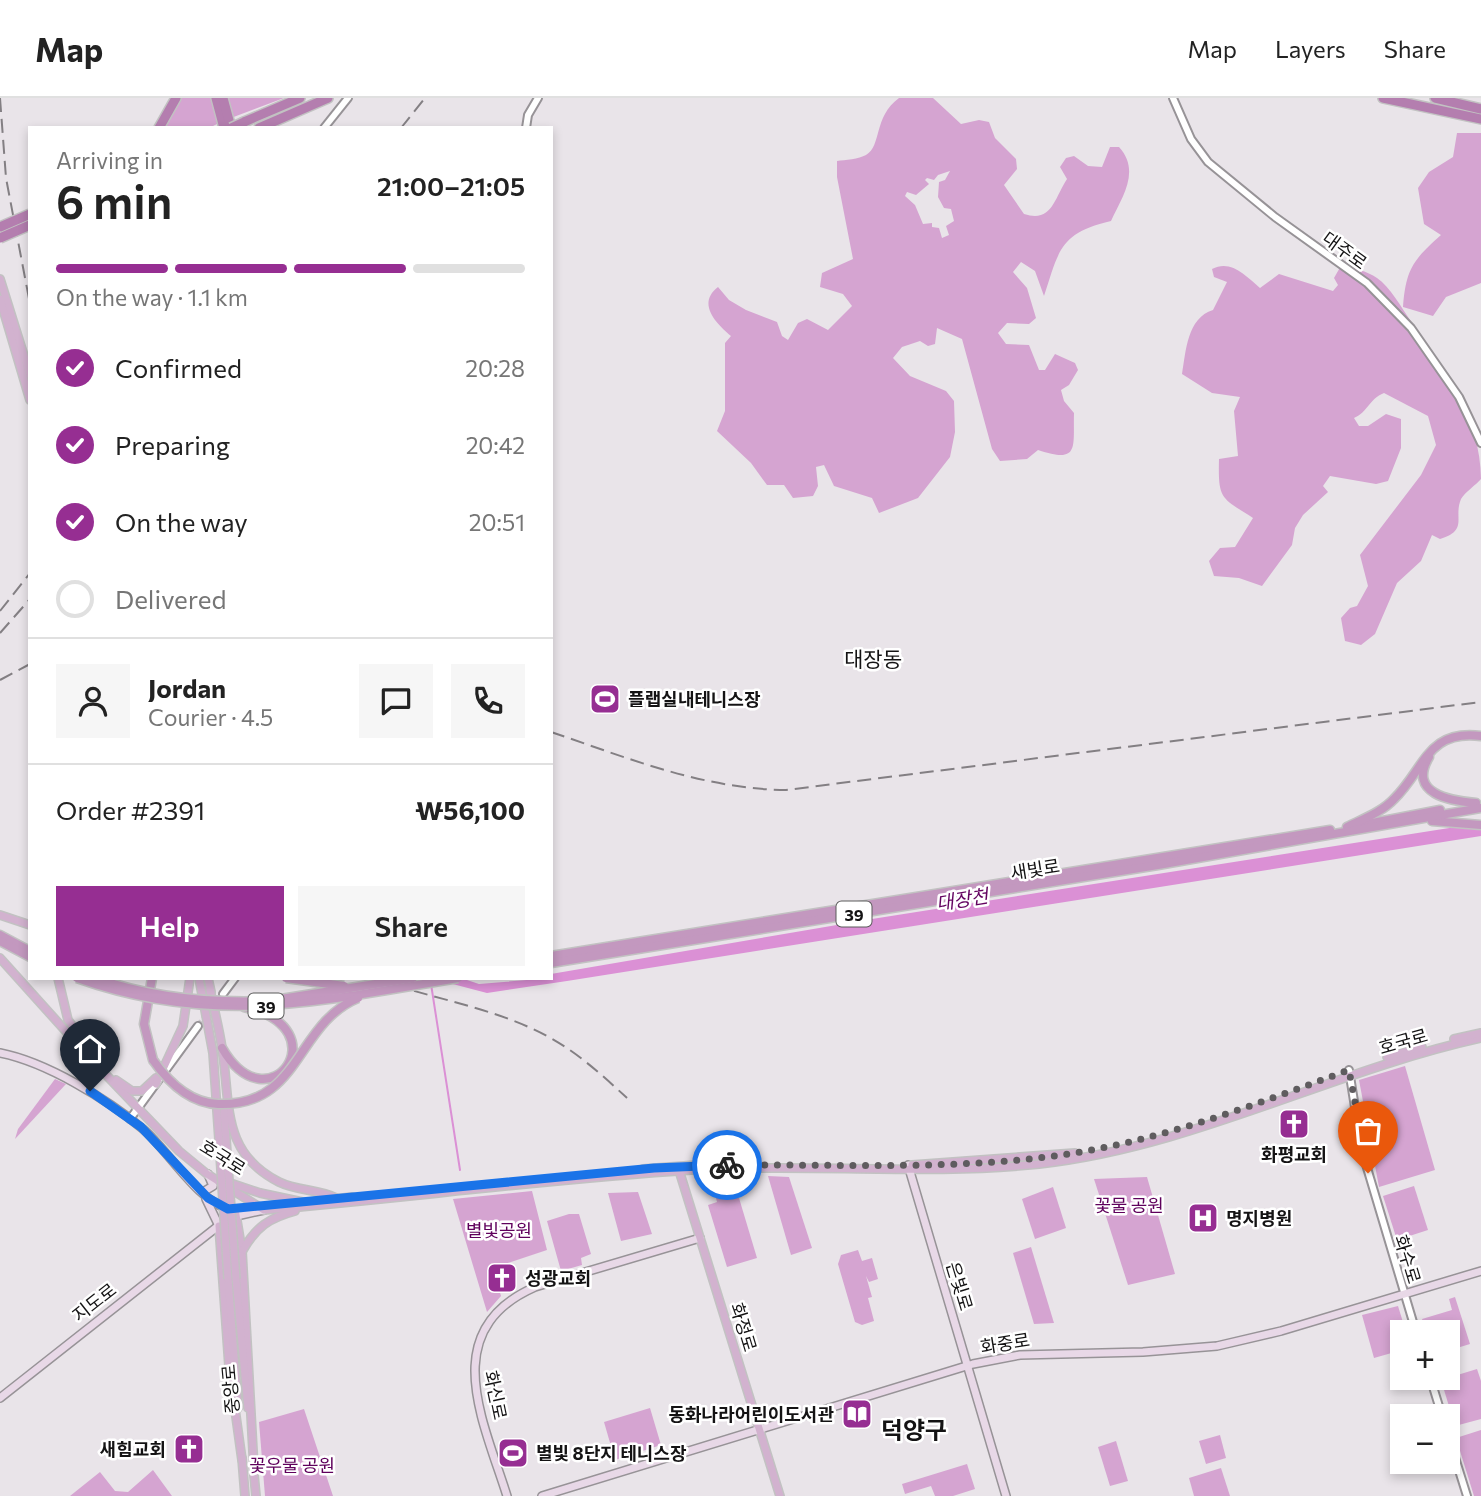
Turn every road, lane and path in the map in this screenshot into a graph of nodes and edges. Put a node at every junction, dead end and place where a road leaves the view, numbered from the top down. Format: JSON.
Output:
{"nodes":[{"id":1,"x":176,"y":98,"type":"edge"},
{"id":2,"x":216,"y":98,"type":"edge"},
{"id":3,"x":223,"y":98,"type":"edge"},
{"id":4,"x":300,"y":98,"type":"edge"},
{"id":5,"x":348,"y":98,"type":"edge"},
{"id":6,"x":538,"y":98,"type":"edge"},
{"id":7,"x":1173,"y":98,"type":"edge"},
{"id":8,"x":1383,"y":98,"type":"edge"},
{"id":9,"x":1435,"y":98,"type":"edge"},
{"id":10,"x":327,"y":99,"type":"edge"},
{"id":11,"x":1481,"y":109,"type":"edge"},
{"id":12,"x":1481,"y":118,"type":"edge"},
{"id":13,"x":160,"y":126,"type":"edge"},
{"id":14,"x":223,"y":126,"type":"edge"},
{"id":15,"x":230,"y":126,"type":"edge"},
{"id":16,"x":235,"y":126,"type":"edge"},
{"id":17,"x":264,"y":126,"type":"edge"},
{"id":18,"x":326,"y":126,"type":"edge"},
{"id":19,"x":526,"y":126,"type":"edge"},
{"id":20,"x":28,"y":215,"type":"edge"},
{"id":21,"x":28,"y":226,"type":"edge"},
{"id":22,"x":28,"y":230,"type":"edge"},
{"id":23,"x":2,"y":234,"type":"edge"},
{"id":24,"x":0,"y":279,"type":"edge"},
{"id":25,"x":0,"y":299,"type":"edge"},
{"id":26,"x":28,"y":369,"type":"edge"},
{"id":27,"x":28,"y":393,"type":"edge"},
{"id":28,"x":1481,"y":443,"type":"edge"},
{"id":29,"x":1481,"y":737,"type":"edge"},
{"id":30,"x":1479,"y":805,"type":"edge"},
{"id":31,"x":1412,"y":821,"type":"junction"},
{"id":32,"x":1481,"y":825,"type":"edge"},
{"id":33,"x":1347,"y":827,"type":"junction"},
{"id":34,"x":1216,"y":852,"type":"junction"},
{"id":35,"x":1157,"y":862,"type":"junction"},
{"id":36,"x":0,"y":915,"type":"edge"},
{"id":37,"x":28,"y":924,"type":"edge"},
{"id":38,"x":0,"y":935,"type":"edge"},
{"id":39,"x":0,"y":942,"type":"edge"},
{"id":40,"x":28,"y":950,"type":"edge"},
{"id":41,"x":28,"y":956,"type":"edge"},
{"id":42,"x":553,"y":956,"type":"edge"},
{"id":43,"x":0,"y":958,"type":"edge"},
{"id":44,"x":553,"y":963,"type":"edge"},
{"id":45,"x":58,"y":980,"type":"edge"},
{"id":46,"x":84,"y":980,"type":"edge"},
{"id":47,"x":102,"y":980,"type":"edge"},
{"id":48,"x":152,"y":980,"type":"edge"},
{"id":49,"x":190,"y":980,"type":"edge"},
{"id":50,"x":199,"y":980,"type":"edge"},
{"id":51,"x":208,"y":980,"type":"edge"},
{"id":52,"x":234,"y":980,"type":"edge"},
{"id":53,"x":295,"y":980,"type":"edge"},
{"id":54,"x":405,"y":980,"type":"edge"},
{"id":55,"x":441,"y":980,"type":"edge"},
{"id":56,"x":367,"y":989,"type":"junction"},
{"id":57,"x":210,"y":990,"type":"junction"},
{"id":58,"x":223,"y":994,"type":"dead end"},
{"id":59,"x":244,"y":1007,"type":"junction"},
{"id":60,"x":198,"y":1026,"type":"tunnel mouth"},
{"id":61,"x":1481,"y":1036,"type":"edge"},
{"id":62,"x":222,"y":1048,"type":"junction"},
{"id":63,"x":0,"y":1053,"type":"edge"},
{"id":64,"x":167,"y":1064,"type":"junction"},
{"id":65,"x":1350,"y":1072,"type":"junction"},
{"id":66,"x":116,"y":1080,"type":"junction"},
{"id":67,"x":156,"y":1084,"type":"junction"},
{"id":68,"x":140,"y":1107,"type":"junction"},
{"id":69,"x":130,"y":1119,"type":"junction"},
{"id":70,"x":223,"y":1153,"type":"junction"},
{"id":71,"x":908,"y":1167,"type":"junction"},
{"id":72,"x":679,"y":1169,"type":"junction"},
{"id":73,"x":207,"y":1174,"type":"junction"},
{"id":74,"x":337,"y":1199,"type":"junction"},
{"id":75,"x":209,"y":1200,"type":"junction"},
{"id":76,"x":307,"y":1203,"type":"junction"},
{"id":77,"x":318,"y":1206,"type":"junction"},
{"id":78,"x":262,"y":1208,"type":"junction"},
{"id":79,"x":234,"y":1212,"type":"junction"},
{"id":80,"x":219,"y":1222,"type":"junction"},
{"id":81,"x":209,"y":1232,"type":"junction"},
{"id":82,"x":700,"y":1238,"type":"junction"},
{"id":83,"x":242,"y":1251,"type":"junction"},
{"id":84,"x":1481,"y":1271,"type":"edge"},
{"id":85,"x":232,"y":1279,"type":"junction"},
{"id":86,"x":1404,"y":1293,"type":"junction"},
{"id":87,"x":1412,"y":1320,"type":"edge"},
{"id":88,"x":966,"y":1366,"type":"junction"},
{"id":89,"x":0,"y":1398,"type":"edge"},
{"id":90,"x":759,"y":1429,"type":"junction"},
{"id":91,"x":242,"y":1460,"type":"junction"},
{"id":92,"x":254,"y":1469,"type":"junction"},
{"id":93,"x":1460,"y":1474,"type":"edge"},
{"id":94,"x":245,"y":1496,"type":"edge"},
{"id":95,"x":256,"y":1496,"type":"edge"},
{"id":96,"x":507,"y":1496,"type":"edge"},
{"id":97,"x":542,"y":1496,"type":"edge"},
{"id":98,"x":780,"y":1496,"type":"edge"},
{"id":99,"x":1006,"y":1496,"type":"edge"},
{"id":100,"x":1467,"y":1496,"type":"edge"}],
"edges":[{"from":1,"to":13,"type":"highway"},
{"from":2,"to":14,"type":"highway"},
{"from":3,"to":15,"type":"highway"},
{"from":4,"to":16,"type":"highway","bridge":true},
{"from":5,"to":18,"type":"street"},
{"from":6,"to":19,"type":"street"},
{"from":7,"to":28,"type":"street","name":"대주로"},
{"from":8,"to":12,"type":"highway"},
{"from":9,"to":11,"type":"highway"},
{"from":10,"to":17,"type":"highway"},
{"from":20,"to":23,"type":"highway","bridge":true},
{"from":21,"to":23,"type":"highway","bridge":true},
{"from":22,"to":23,"type":"highway","bridge":true},
{"from":24,"to":26,"type":"main road"},
{"from":25,"to":27,"type":"main road"},
{"from":29,"to":30,"type":"highway"},
{"from":29,"to":33,"type":"highway"},
{"from":30,"to":31,"type":"highway","name":"새빛로","number":"39"},
{"from":30,"to":33,"type":"highway","name":"새빛로","number":"39"},
{"from":31,"to":32,"type":"highway"},
{"from":31,"to":34,"type":"highway","name":"새빛로","number":"39"},
{"from":33,"to":34,"type":"highway","name":"새빛로","number":"39"},
{"from":34,"to":35,"type":"highway","name":"새빛로","number":"39"},
{"from":35,"to":42,"type":"highway","name":"새빛로","number":"39"},
{"from":35,"to":44,"type":"highway","name":"새빛로","number":"39"},
{"from":36,"to":37,"type":"main road"},
{"from":38,"to":40,"type":"highway"},
{"from":39,"to":41,"type":"highway"},
{"from":43,"to":68,"type":"main road"},
{"from":45,"to":66,"type":"main road"},
{"from":46,"to":59,"type":"highway","number":"39","bridge":true},
{"from":47,"to":56,"type":"highway","number":"39","bridge":true},
{"from":48,"to":56,"type":"highway","bridge":true},
{"from":49,"to":64,"type":"main road"},
{"from":50,"to":70,"type":"main road"},
{"from":51,"to":57,"type":"main road"},
{"from":52,"to":58,"type":"street"},
{"from":53,"to":56,"type":"highway","bridge":true},
{"from":54,"to":56,"type":"highway","number":"39","bridge":true},
{"from":55,"to":56,"type":"highway","number":"39","bridge":true},
{"from":56,"to":59,"type":"highway","number":"39","bridge":true},
{"from":57,"to":62,"type":"main road"},
{"from":57,"to":70,"type":"main road"},
{"from":59,"to":62,"type":"highway"},
{"from":60,"to":67,"type":"street"},
{"from":61,"to":65,"type":"main road","name":"호국로"},
{"from":62,"to":74,"type":"main road"},
{"from":63,"to":69,"type":"main road"},
{"from":64,"to":66,"type":"main road"},
{"from":64,"to":67,"type":"main road"},
{"from":65,"to":71,"type":"main road","name":"호국로"},
{"from":65,"to":86,"type":"street","name":"화수로"},
{"from":66,"to":68,"type":"main road"},
{"from":67,"to":68,"type":"street"},
{"from":68,"to":69,"type":"street"},
{"from":68,"to":73,"type":"main road","name":"호국로"},
{"from":68,"to":76,"type":"main road","name":"호국로"},
{"from":69,"to":75,"type":"main road"},
{"from":70,"to":85,"type":"main road","bridge":true},
{"from":71,"to":72,"type":"main road","name":"호국로"},
{"from":71,"to":88,"type":"main road","name":"은빛로"},
{"from":72,"to":74,"type":"main road","name":"호국로"},
{"from":72,"to":77,"type":"main road","name":"호국로"},
{"from":72,"to":82,"type":"main road","name":"화정로"},
{"from":73,"to":75,"type":"main road"},
{"from":73,"to":78,"type":"main road","name":"호국로"},
{"from":74,"to":76,"type":"main road","name":"호국로"},
{"from":75,"to":79,"type":"main road"},
{"from":75,"to":80,"type":"main road"},
{"from":75,"to":81,"type":"main road"},
{"from":76,"to":78,"type":"main road","name":"호국로"},
{"from":77,"to":78,"type":"main road","name":"호국로"},
{"from":77,"to":83,"type":"main road"},
{"from":78,"to":79,"type":"main road","name":"지도로"},
{"from":79,"to":80,"type":"main road","name":"지도로"},
{"from":79,"to":83,"type":"main road"},
{"from":80,"to":81,"type":"main road","name":"지도로"},
{"from":80,"to":91,"type":"main road"},
{"from":81,"to":89,"type":"main road","name":"지도로"},
{"from":82,"to":90,"type":"main road","name":"화정로"},
{"from":82,"to":96,"type":"main road","name":"화신로"},
{"from":83,"to":92,"type":"main road"},
{"from":84,"to":86,"type":"main road","name":"화중로"},
{"from":85,"to":91,"type":"main road","name":"중앙로"},
{"from":85,"to":92,"type":"main road","name":"중앙로"},
{"from":86,"to":87,"type":"street","name":"화수로"},
{"from":86,"to":88,"type":"main road","name":"화중로"},
{"from":88,"to":90,"type":"main road","name":"화중로"},
{"from":88,"to":99,"type":"main road","name":"은빛로"},
{"from":90,"to":97,"type":"main road","name":"화중로"},
{"from":90,"to":98,"type":"main road","name":"화정로"},
{"from":91,"to":94,"type":"main road","name":"중앙로"},
{"from":92,"to":95,"type":"main road","name":"중앙로"},
{"from":93,"to":100,"type":"street"}]}
